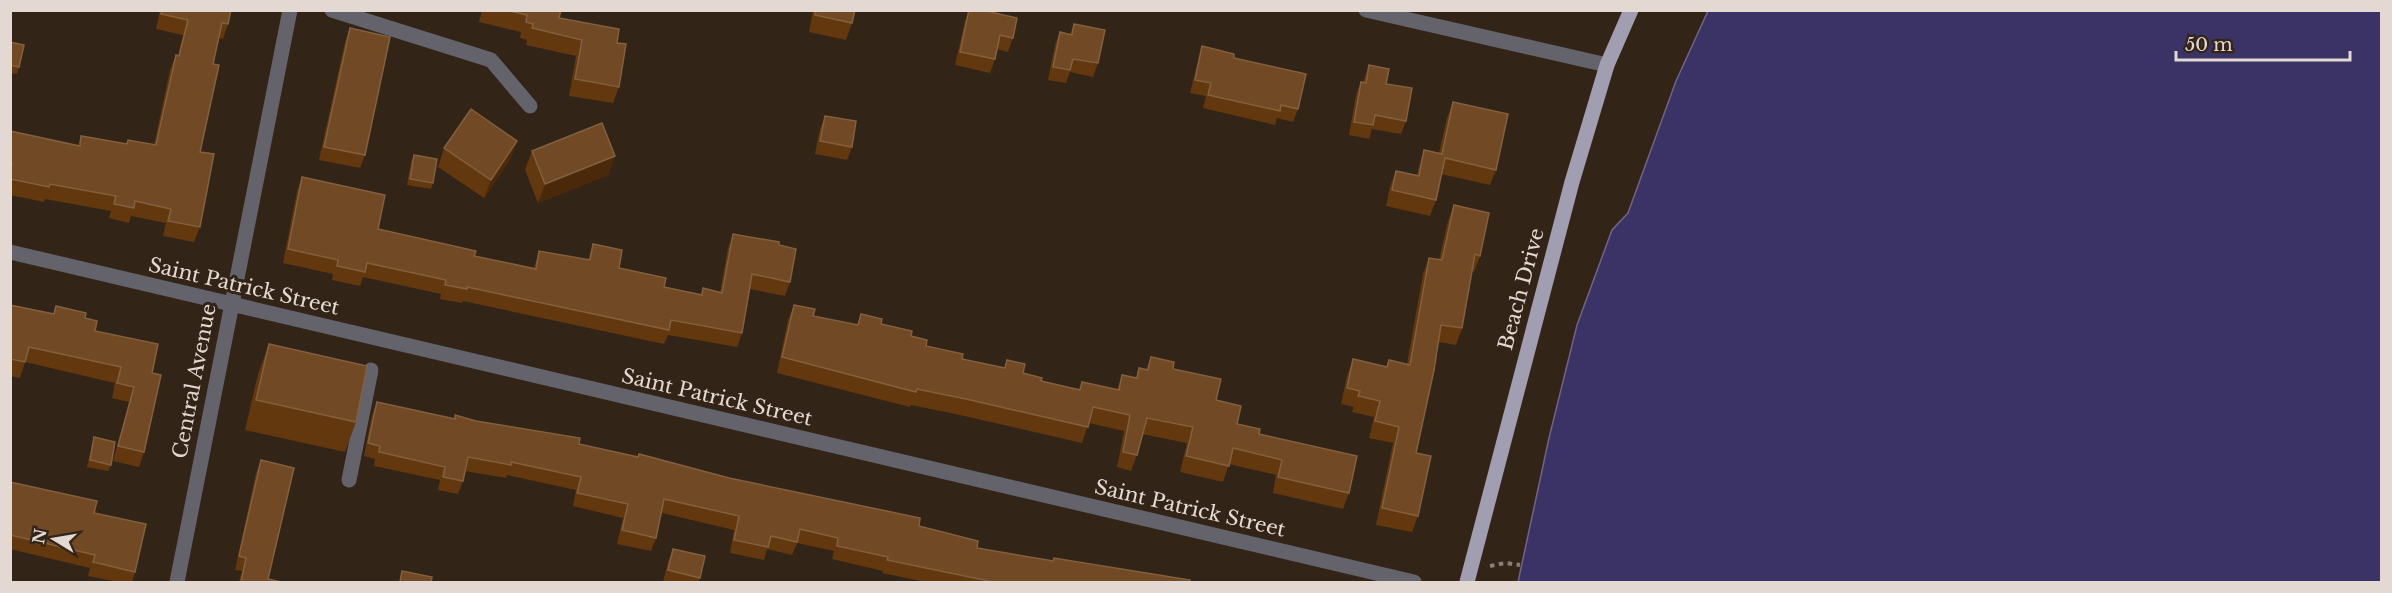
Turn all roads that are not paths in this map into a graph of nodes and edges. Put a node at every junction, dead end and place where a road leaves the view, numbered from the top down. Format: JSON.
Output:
{"nodes":[{"id":1,"x":290,"y":10,"type":"edge"},
{"id":2,"x":332,"y":10,"type":"edge"},
{"id":3,"x":1366,"y":10,"type":"edge"},
{"id":4,"x":1631,"y":10,"type":"edge"},
{"id":5,"x":1607,"y":65,"type":"junction"},
{"id":6,"x":530,"y":106,"type":"dead end"},
{"id":7,"x":10,"y":252,"type":"edge"},
{"id":8,"x":231,"y":304,"type":"junction"},
{"id":9,"x":371,"y":370,"type":"dead end"},
{"id":10,"x":349,"y":480,"type":"dead end"},
{"id":11,"x":177,"y":582,"type":"edge"},
{"id":12,"x":1414,"y":582,"type":"edge"},
{"id":13,"x":1467,"y":582,"type":"edge"}],
"edges":[{"from":1,"to":8,"type":"street","name":"Central Avenue"},
{"from":2,"to":6,"type":"street"},
{"from":3,"to":5,"type":"street"},
{"from":4,"to":5,"type":"main road","name":"Beach Drive"},
{"from":5,"to":13,"type":"main road","name":"Beach Drive"},
{"from":7,"to":8,"type":"street","name":"Saint Patrick Street"},
{"from":8,"to":11,"type":"street","name":"Central Avenue"},
{"from":8,"to":12,"type":"street","name":"Saint Patrick Street"},
{"from":9,"to":10,"type":"street"}]}
